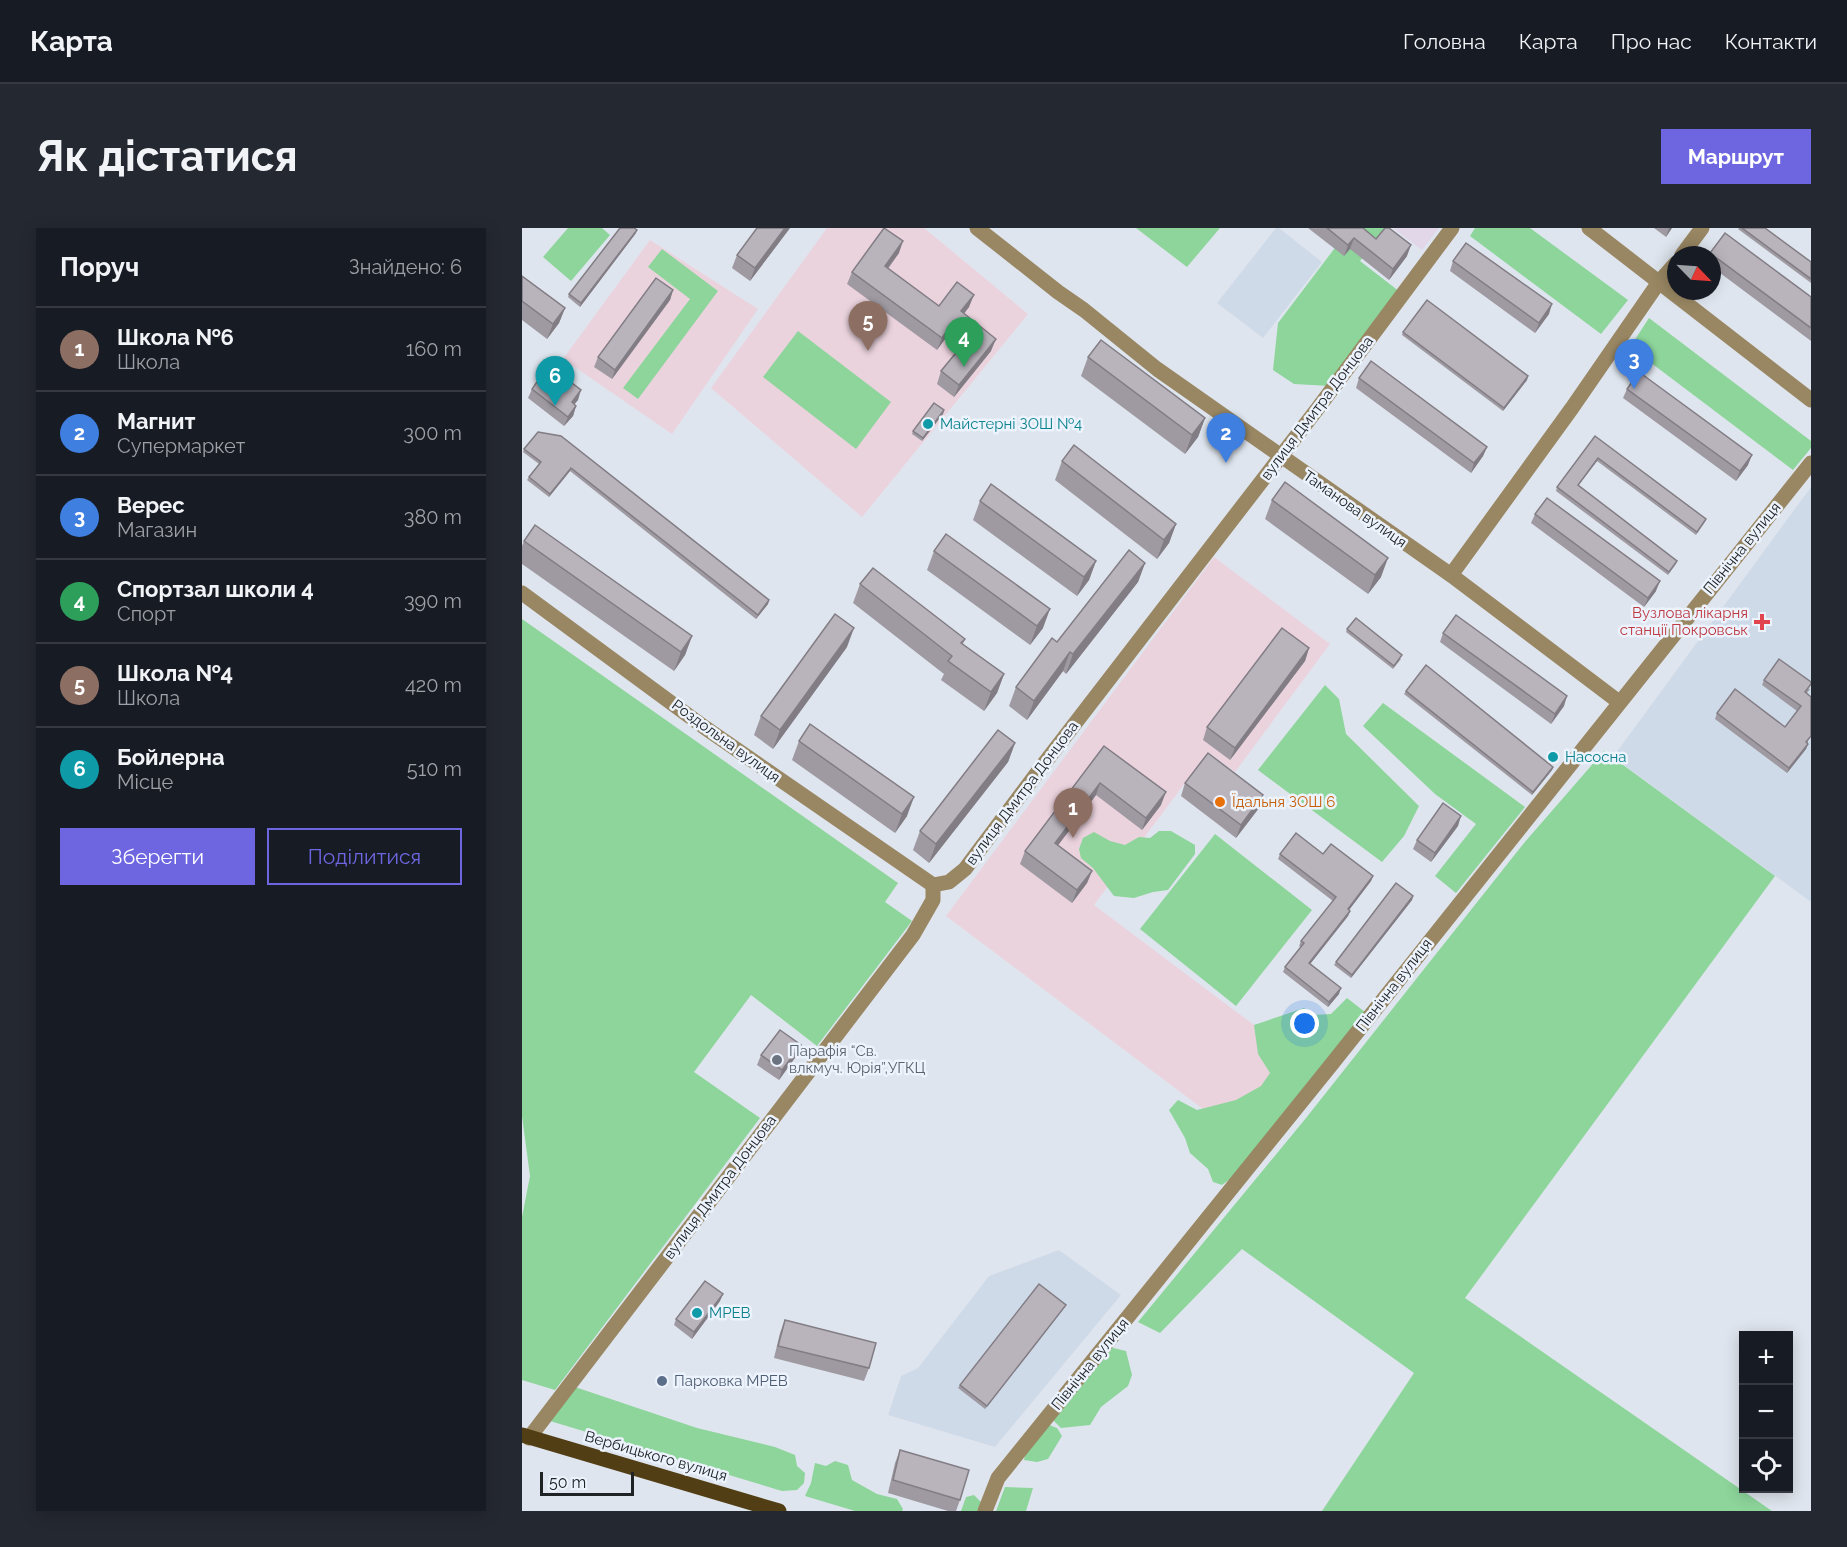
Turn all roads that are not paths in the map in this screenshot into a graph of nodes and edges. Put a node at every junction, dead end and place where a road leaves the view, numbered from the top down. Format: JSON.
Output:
{"nodes":[{"id":1,"x":977,"y":228,"type":"edge"},
{"id":2,"x":1452,"y":228,"type":"edge"},
{"id":3,"x":1589,"y":228,"type":"edge"},
{"id":4,"x":1702,"y":228,"type":"edge"},
{"id":5,"x":1689,"y":246,"type":"edge"},
{"id":6,"x":1667,"y":273,"type":"edge"},
{"id":7,"x":1659,"y":282,"type":"junction"},
{"id":8,"x":1811,"y":400,"type":"edge"},
{"id":9,"x":1281,"y":457,"type":"junction"},
{"id":10,"x":1811,"y":463,"type":"edge"},
{"id":11,"x":1451,"y":575,"type":"junction"},
{"id":12,"x":522,"y":593,"type":"edge"},
{"id":13,"x":1619,"y":702,"type":"junction"},
{"id":14,"x":933,"y":885,"type":"junction"},
{"id":15,"x":526,"y":1436,"type":"edge"},
{"id":16,"x":779,"y":1511,"type":"edge"},
{"id":17,"x":985,"y":1511,"type":"edge"}],
"edges":[{"from":1,"to":9,"type":"street","name":"Таманова вулиця"},
{"from":2,"to":9,"type":"street","name":"вулиця Дмитра Донцова"},
{"from":3,"to":7,"type":"street"},
{"from":4,"to":5,"type":"street"},
{"from":6,"to":7,"type":"street"},
{"from":7,"to":8,"type":"street"},
{"from":7,"to":11,"type":"street"},
{"from":9,"to":11,"type":"street","name":"Таманова вулиця"},
{"from":9,"to":14,"type":"street","name":"вулиця Дмитра Донцова"},
{"from":10,"to":13,"type":"street","name":"Північна вулиця"},
{"from":11,"to":13,"type":"street","name":"Таманова вулиця"},
{"from":12,"to":14,"type":"street","name":"Роздольна вулиця"},
{"from":13,"to":17,"type":"street","name":"Північна вулиця"},
{"from":14,"to":15,"type":"street","name":"вулиця Дмитра Донцова"},
{"from":15,"to":16,"type":"main road","name":"Вербицького вулиця"}]}
